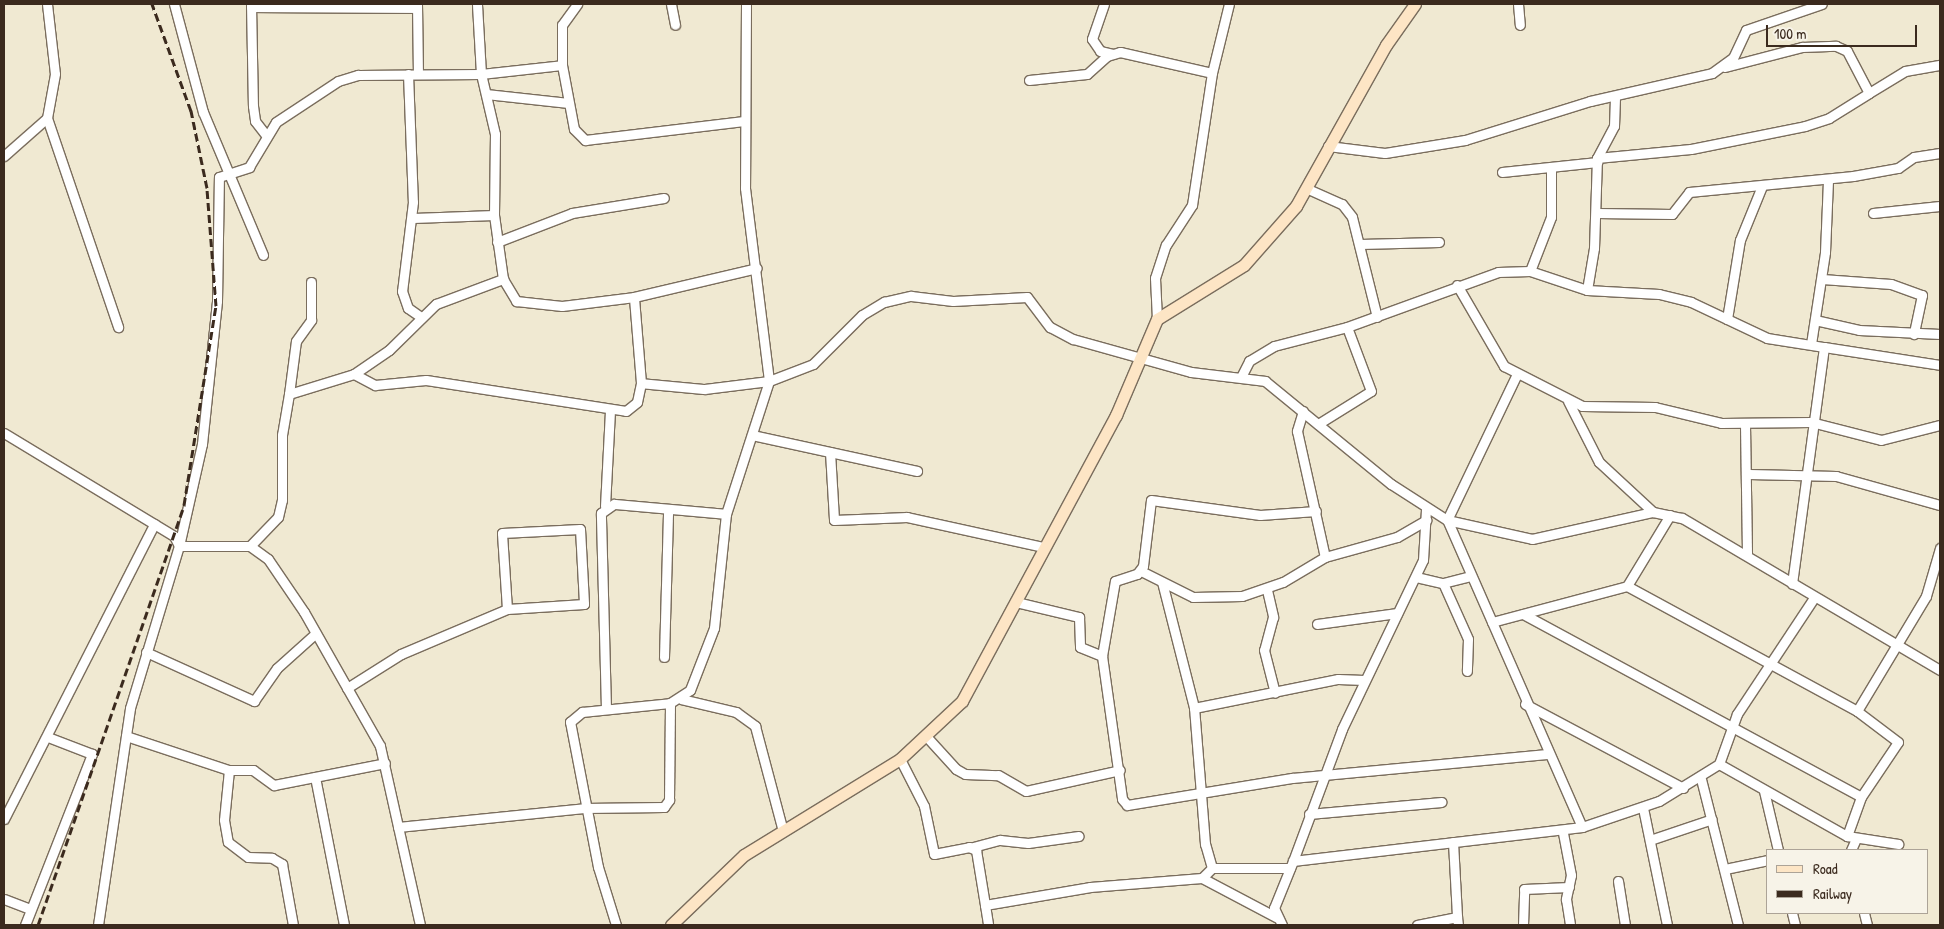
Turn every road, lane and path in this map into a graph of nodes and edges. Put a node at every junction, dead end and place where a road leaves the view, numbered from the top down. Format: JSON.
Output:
{"nodes":[{"id":1,"x":47,"y":4,"type":"edge"},
{"id":2,"x":174,"y":4,"type":"edge"},
{"id":3,"x":477,"y":4,"type":"edge"},
{"id":4,"x":578,"y":4,"type":"edge"},
{"id":5,"x":671,"y":4,"type":"edge"},
{"id":6,"x":746,"y":4,"type":"edge"},
{"id":7,"x":1104,"y":4,"type":"edge"},
{"id":8,"x":1229,"y":4,"type":"edge"},
{"id":9,"x":1415,"y":4,"type":"edge"},
{"id":10,"x":1518,"y":4,"type":"edge"},
{"id":11,"x":1822,"y":4,"type":"edge"},
{"id":12,"x":251,"y":5,"type":"edge"},
{"id":13,"x":417,"y":6,"type":"edge"},
{"id":14,"x":567,"y":8,"type":"edge"},
{"id":15,"x":674,"y":25,"type":"dead end"},
{"id":16,"x":1520,"y":25,"type":"dead end"},
{"id":17,"x":1113,"y":54,"type":"junction"},
{"id":18,"x":562,"y":65,"type":"junction"},
{"id":19,"x":1940,"y":65,"type":"edge"},
{"id":20,"x":1725,"y":67,"type":"junction"},
{"id":21,"x":1212,"y":73,"type":"junction"},
{"id":22,"x":408,"y":74,"type":"junction"},
{"id":23,"x":418,"y":74,"type":"junction"},
{"id":24,"x":481,"y":74,"type":"junction"},
{"id":25,"x":1029,"y":80,"type":"dead end"},
{"id":26,"x":1869,"y":93,"type":"junction"},
{"id":27,"x":486,"y":94,"type":"junction"},
{"id":28,"x":1615,"y":96,"type":"junction"},
{"id":29,"x":569,"y":103,"type":"junction"},
{"id":30,"x":47,"y":118,"type":"junction"},
{"id":31,"x":744,"y":121,"type":"junction"},
{"id":32,"x":266,"y":135,"type":"junction"},
{"id":33,"x":1328,"y":146,"type":"junction"},
{"id":34,"x":1940,"y":153,"type":"edge"},
{"id":35,"x":4,"y":156,"type":"edge"},
{"id":36,"x":1597,"y":160,"type":"junction"},
{"id":37,"x":1551,"y":170,"type":"junction"},
{"id":38,"x":231,"y":172,"type":"junction"},
{"id":39,"x":1502,"y":172,"type":"dead end"},
{"id":40,"x":1828,"y":180,"type":"junction"},
{"id":41,"x":1762,"y":186,"type":"junction"},
{"id":42,"x":1308,"y":189,"type":"junction"},
{"id":43,"x":664,"y":198,"type":"dead end"},
{"id":44,"x":1940,"y":206,"type":"edge"},
{"id":45,"x":1597,"y":212,"type":"junction"},
{"id":46,"x":1873,"y":212,"type":"dead end"},
{"id":47,"x":494,"y":215,"type":"junction"},
{"id":48,"x":413,"y":218,"type":"junction"},
{"id":49,"x":497,"y":242,"type":"junction"},
{"id":50,"x":1439,"y":242,"type":"dead end"},
{"id":51,"x":1360,"y":244,"type":"junction"},
{"id":52,"x":263,"y":255,"type":"dead end"},
{"id":53,"x":757,"y":268,"type":"junction"},
{"id":54,"x":1530,"y":271,"type":"junction"},
{"id":55,"x":503,"y":279,"type":"junction"},
{"id":56,"x":1822,"y":279,"type":"junction"},
{"id":57,"x":311,"y":282,"type":"dead end"},
{"id":58,"x":1457,"y":285,"type":"junction"},
{"id":59,"x":1587,"y":290,"type":"junction"},
{"id":60,"x":634,"y":297,"type":"junction"},
{"id":61,"x":421,"y":317,"type":"junction"},
{"id":62,"x":1377,"y":317,"type":"junction"},
{"id":63,"x":1157,"y":319,"type":"junction"},
{"id":64,"x":1728,"y":319,"type":"junction"},
{"id":65,"x":1815,"y":320,"type":"junction"},
{"id":66,"x":118,"y":327,"type":"dead end"},
{"id":67,"x":1347,"y":327,"type":"junction"},
{"id":68,"x":1914,"y":334,"type":"junction"},
{"id":69,"x":1940,"y":334,"type":"edge"},
{"id":70,"x":1811,"y":344,"type":"junction"},
{"id":71,"x":1824,"y":347,"type":"junction"},
{"id":72,"x":1139,"y":359,"type":"junction"},
{"id":73,"x":1940,"y":365,"type":"edge"},
{"id":74,"x":354,"y":374,"type":"junction"},
{"id":75,"x":1242,"y":375,"type":"junction"},
{"id":76,"x":1516,"y":376,"type":"junction"},
{"id":77,"x":769,"y":381,"type":"junction"},
{"id":78,"x":641,"y":383,"type":"junction"},
{"id":79,"x":289,"y":394,"type":"junction"},
{"id":80,"x":1568,"y":401,"type":"junction"},
{"id":81,"x":610,"y":409,"type":"junction"},
{"id":82,"x":1303,"y":411,"type":"junction"},
{"id":83,"x":1811,"y":422,"type":"junction"},
{"id":84,"x":1318,"y":424,"type":"junction"},
{"id":85,"x":1745,"y":425,"type":"junction"},
{"id":86,"x":1940,"y":426,"type":"edge"},
{"id":87,"x":4,"y":433,"type":"edge"},
{"id":88,"x":752,"y":435,"type":"junction"},
{"id":89,"x":830,"y":452,"type":"junction"},
{"id":90,"x":917,"y":471,"type":"dead end"},
{"id":91,"x":1806,"y":472,"type":"junction"},
{"id":92,"x":1749,"y":474,"type":"junction"},
{"id":93,"x":1940,"y":505,"type":"edge"},
{"id":94,"x":605,"y":506,"type":"junction"},
{"id":95,"x":668,"y":510,"type":"junction"},
{"id":96,"x":1426,"y":510,"type":"junction"},
{"id":97,"x":1316,"y":511,"type":"junction"},
{"id":98,"x":1653,"y":512,"type":"junction"},
{"id":99,"x":726,"y":514,"type":"junction"},
{"id":100,"x":1670,"y":515,"type":"junction"},
{"id":101,"x":1426,"y":520,"type":"junction"},
{"id":102,"x":1447,"y":520,"type":"junction"},
{"id":103,"x":154,"y":524,"type":"junction"},
{"id":104,"x":179,"y":546,"type":"junction"},
{"id":105,"x":250,"y":546,"type":"junction"},
{"id":106,"x":1043,"y":547,"type":"junction"},
{"id":107,"x":1940,"y":548,"type":"edge"},
{"id":108,"x":1747,"y":553,"type":"junction"},
{"id":109,"x":1324,"y":557,"type":"junction"},
{"id":110,"x":1141,"y":571,"type":"junction"},
{"id":111,"x":1471,"y":576,"type":"junction"},
{"id":112,"x":1416,"y":577,"type":"junction"},
{"id":113,"x":1162,"y":582,"type":"junction"},
{"id":114,"x":1443,"y":583,"type":"junction"},
{"id":115,"x":1792,"y":584,"type":"junction"},
{"id":116,"x":1627,"y":586,"type":"junction"},
{"id":117,"x":1267,"y":590,"type":"junction"},
{"id":118,"x":1813,"y":598,"type":"junction"},
{"id":119,"x":1016,"y":602,"type":"junction"},
{"id":120,"x":507,"y":609,"type":"junction"},
{"id":121,"x":1397,"y":613,"type":"junction"},
{"id":122,"x":1524,"y":614,"type":"junction"},
{"id":123,"x":1492,"y":622,"type":"junction"},
{"id":124,"x":1317,"y":624,"type":"dead end"},
{"id":125,"x":316,"y":633,"type":"junction"},
{"id":126,"x":1897,"y":646,"type":"junction"},
{"id":127,"x":146,"y":652,"type":"junction"},
{"id":128,"x":1102,"y":656,"type":"junction"},
{"id":129,"x":664,"y":657,"type":"dead end"},
{"id":130,"x":1772,"y":664,"type":"junction"},
{"id":131,"x":1940,"y":670,"type":"edge"},
{"id":132,"x":1467,"y":671,"type":"dead end"},
{"id":133,"x":1364,"y":680,"type":"junction"},
{"id":134,"x":347,"y":688,"type":"junction"},
{"id":135,"x":1275,"y":693,"type":"junction"},
{"id":136,"x":680,"y":699,"type":"junction"},
{"id":137,"x":670,"y":703,"type":"junction"},
{"id":138,"x":1525,"y":704,"type":"junction"},
{"id":139,"x":1194,"y":708,"type":"junction"},
{"id":140,"x":606,"y":709,"type":"junction"},
{"id":141,"x":1858,"y":712,"type":"junction"},
{"id":142,"x":1730,"y":728,"type":"junction"},
{"id":143,"x":925,"y":735,"type":"junction"},
{"id":144,"x":126,"y":736,"type":"junction"},
{"id":145,"x":48,"y":738,"type":"junction"},
{"id":146,"x":1547,"y":754,"type":"junction"},
{"id":147,"x":900,"y":759,"type":"junction"},
{"id":148,"x":386,"y":762,"type":"junction"},
{"id":149,"x":1719,"y":764,"type":"junction"},
{"id":150,"x":228,"y":770,"type":"junction"},
{"id":151,"x":1120,"y":770,"type":"junction"},
{"id":152,"x":1323,"y":775,"type":"junction"},
{"id":153,"x":315,"y":777,"type":"junction"},
{"id":154,"x":1701,"y":779,"type":"junction"},
{"id":155,"x":1683,"y":788,"type":"junction"},
{"id":156,"x":1764,"y":792,"type":"junction"},
{"id":157,"x":1202,"y":793,"type":"junction"},
{"id":158,"x":1861,"y":797,"type":"junction"},
{"id":159,"x":1441,"y":802,"type":"dead end"},
{"id":160,"x":584,"y":808,"type":"junction"},
{"id":161,"x":1643,"y":808,"type":"junction"},
{"id":162,"x":1309,"y":814,"type":"junction"},
{"id":163,"x":4,"y":819,"type":"edge"},
{"id":164,"x":1712,"y":819,"type":"junction"},
{"id":165,"x":398,"y":827,"type":"junction"},
{"id":166,"x":1582,"y":827,"type":"junction"},
{"id":167,"x":783,"y":831,"type":"junction"},
{"id":168,"x":1563,"y":833,"type":"junction"},
{"id":169,"x":1079,"y":836,"type":"dead end"},
{"id":170,"x":1851,"y":837,"type":"junction"},
{"id":171,"x":1650,"y":840,"type":"junction"},
{"id":172,"x":1453,"y":842,"type":"junction"},
{"id":173,"x":1898,"y":844,"type":"dead end"},
{"id":174,"x":973,"y":848,"type":"junction"},
{"id":175,"x":1778,"y":849,"type":"edge"},
{"id":176,"x":1851,"y":849,"type":"edge"},
{"id":177,"x":1766,"y":860,"type":"edge"},
{"id":178,"x":1292,"y":865,"type":"junction"},
{"id":179,"x":1212,"y":868,"type":"junction"},
{"id":180,"x":1725,"y":869,"type":"junction"},
{"id":181,"x":1202,"y":878,"type":"junction"},
{"id":182,"x":1618,"y":882,"type":"dead end"},
{"id":183,"x":1569,"y":887,"type":"junction"},
{"id":184,"x":4,"y":899,"type":"edge"},
{"id":185,"x":985,"y":904,"type":"junction"},
{"id":186,"x":30,"y":909,"type":"junction"},
{"id":187,"x":1276,"y":917,"type":"junction"},
{"id":188,"x":1458,"y":921,"type":"edge"},
{"id":189,"x":25,"y":925,"type":"edge"},
{"id":190,"x":98,"y":925,"type":"edge"},
{"id":191,"x":293,"y":925,"type":"edge"},
{"id":192,"x":344,"y":925,"type":"edge"},
{"id":193,"x":420,"y":925,"type":"edge"},
{"id":194,"x":616,"y":925,"type":"edge"},
{"id":195,"x":671,"y":925,"type":"edge"},
{"id":196,"x":988,"y":925,"type":"edge"},
{"id":197,"x":1282,"y":925,"type":"edge"},
{"id":198,"x":1417,"y":925,"type":"edge"},
{"id":199,"x":1523,"y":925,"type":"edge"},
{"id":200,"x":1570,"y":925,"type":"edge"},
{"id":201,"x":1625,"y":925,"type":"edge"},
{"id":202,"x":1667,"y":925,"type":"edge"},
{"id":203,"x":1738,"y":925,"type":"edge"}],
"edges":[{"from":1,"to":30,"type":"street"},
{"from":2,"to":38,"type":"street"},
{"from":3,"to":24,"type":"street"},
{"from":4,"to":14,"type":"street"},
{"from":5,"to":15,"type":"street"},
{"from":6,"to":31,"type":"street"},
{"from":7,"to":17,"type":"street"},
{"from":8,"to":21,"type":"street"},
{"from":9,"to":33,"type":"main road"},
{"from":10,"to":16,"type":"street"},
{"from":11,"to":20,"type":"street"},
{"from":12,"to":13,"type":"street"},
{"from":12,"to":32,"type":"street"},
{"from":13,"to":23,"type":"street"},
{"from":14,"to":18,"type":"street"},
{"from":17,"to":21,"type":"street"},
{"from":17,"to":25,"type":"street"},
{"from":18,"to":24,"type":"street"},
{"from":18,"to":29,"type":"street"},
{"from":19,"to":26,"type":"street"},
{"from":20,"to":26,"type":"street"},
{"from":20,"to":28,"type":"street"},
{"from":21,"to":63,"type":"street"},
{"from":22,"to":23,"type":"street"},
{"from":22,"to":32,"type":"street"},
{"from":22,"to":48,"type":"street"},
{"from":23,"to":24,"type":"street"},
{"from":24,"to":27,"type":"street"},
{"from":26,"to":36,"type":"street"},
{"from":27,"to":29,"type":"street"},
{"from":27,"to":47,"type":"street"},
{"from":28,"to":33,"type":"street"},
{"from":28,"to":36,"type":"street"},
{"from":29,"to":31,"type":"street"},
{"from":30,"to":35,"type":"street"},
{"from":30,"to":66,"type":"street"},
{"from":31,"to":53,"type":"street"},
{"from":32,"to":38,"type":"street"},
{"from":33,"to":42,"type":"main road"},
{"from":34,"to":40,"type":"street"},
{"from":36,"to":37,"type":"street"},
{"from":36,"to":45,"type":"street"},
{"from":37,"to":39,"type":"street"},
{"from":37,"to":54,"type":"street"},
{"from":38,"to":52,"type":"street"},
{"from":38,"to":104,"type":"street"},
{"from":40,"to":41,"type":"street"},
{"from":40,"to":56,"type":"street"},
{"from":41,"to":45,"type":"street"},
{"from":41,"to":64,"type":"street"},
{"from":42,"to":51,"type":"street"},
{"from":42,"to":63,"type":"main road"},
{"from":43,"to":49,"type":"street"},
{"from":44,"to":46,"type":"street"},
{"from":45,"to":59,"type":"street"},
{"from":47,"to":48,"type":"street"},
{"from":47,"to":49,"type":"street"},
{"from":48,"to":61,"type":"street"},
{"from":49,"to":55,"type":"street"},
{"from":50,"to":51,"type":"street"},
{"from":51,"to":62,"type":"street"},
{"from":53,"to":60,"type":"street"},
{"from":53,"to":77,"type":"street"},
{"from":54,"to":58,"type":"street"},
{"from":54,"to":59,"type":"street"},
{"from":55,"to":60,"type":"street"},
{"from":55,"to":61,"type":"street"},
{"from":56,"to":65,"type":"street"},
{"from":56,"to":68,"type":"street"},
{"from":57,"to":79,"type":"street"},
{"from":58,"to":62,"type":"street"},
{"from":58,"to":76,"type":"street"},
{"from":59,"to":64,"type":"street"},
{"from":60,"to":78,"type":"street"},
{"from":61,"to":74,"type":"street"},
{"from":62,"to":67,"type":"street"},
{"from":63,"to":72,"type":"main road"},
{"from":64,"to":70,"type":"street"},
{"from":65,"to":68,"type":"street"},
{"from":65,"to":70,"type":"street"},
{"from":67,"to":75,"type":"street"},
{"from":67,"to":84,"type":"street"},
{"from":68,"to":69,"type":"street"},
{"from":70,"to":71,"type":"street"},
{"from":71,"to":73,"type":"street"},
{"from":71,"to":83,"type":"street"},
{"from":72,"to":75,"type":"street"},
{"from":72,"to":77,"type":"street"},
{"from":72,"to":106,"type":"main road"},
{"from":74,"to":79,"type":"street"},
{"from":74,"to":81,"type":"street"},
{"from":75,"to":82,"type":"street"},
{"from":76,"to":80,"type":"street"},
{"from":76,"to":102,"type":"street"},
{"from":77,"to":78,"type":"street"},
{"from":77,"to":88,"type":"street"},
{"from":78,"to":81,"type":"street"},
{"from":79,"to":105,"type":"street"},
{"from":80,"to":85,"type":"street"},
{"from":80,"to":98,"type":"street"},
{"from":81,"to":94,"type":"street"},
{"from":82,"to":84,"type":"street"},
{"from":82,"to":97,"type":"street"},
{"from":83,"to":85,"type":"street"},
{"from":83,"to":86,"type":"street"},
{"from":83,"to":91,"type":"street"},
{"from":84,"to":96,"type":"street"},
{"from":85,"to":92,"type":"street"},
{"from":87,"to":103,"type":"street"},
{"from":88,"to":89,"type":"street"},
{"from":88,"to":99,"type":"street"},
{"from":89,"to":90,"type":"street"},
{"from":89,"to":106,"type":"street"},
{"from":91,"to":92,"type":"street"},
{"from":91,"to":93,"type":"street"},
{"from":91,"to":115,"type":"street"},
{"from":92,"to":108,"type":"street"},
{"from":94,"to":95,"type":"street"},
{"from":94,"to":140,"type":"street"},
{"from":95,"to":99,"type":"street"},
{"from":95,"to":129,"type":"street"},
{"from":96,"to":101,"type":"street"},
{"from":96,"to":102,"type":"street"},
{"from":97,"to":109,"type":"street"},
{"from":97,"to":110,"type":"street"},
{"from":98,"to":100,"type":"street"},
{"from":98,"to":102,"type":"street"},
{"from":99,"to":136,"type":"street"},
{"from":100,"to":108,"type":"street"},
{"from":100,"to":116,"type":"street"},
{"from":101,"to":109,"type":"street"},
{"from":101,"to":112,"type":"street"},
{"from":102,"to":111,"type":"street"},
{"from":103,"to":104,"type":"street"},
{"from":103,"to":145,"type":"street"},
{"from":104,"to":105,"type":"street"},
{"from":104,"to":127,"type":"street"},
{"from":105,"to":125,"type":"street"},
{"from":106,"to":119,"type":"main road"},
{"from":107,"to":126,"type":"street"},
{"from":108,"to":115,"type":"street"},
{"from":109,"to":117,"type":"street"},
{"from":110,"to":113,"type":"street"},
{"from":110,"to":128,"type":"street"},
{"from":111,"to":114,"type":"street"},
{"from":111,"to":123,"type":"street"},
{"from":112,"to":114,"type":"street"},
{"from":112,"to":121,"type":"street"},
{"from":113,"to":117,"type":"street"},
{"from":113,"to":139,"type":"street"},
{"from":114,"to":132,"type":"street"},
{"from":115,"to":118,"type":"street"},
{"from":116,"to":122,"type":"street"},
{"from":116,"to":130,"type":"street"},
{"from":117,"to":135,"type":"street"},
{"from":118,"to":126,"type":"street"},
{"from":118,"to":130,"type":"street"},
{"from":119,"to":128,"type":"street"},
{"from":119,"to":143,"type":"main road"},
{"from":120,"to":120,"type":"street"},
{"from":120,"to":134,"type":"street"},
{"from":121,"to":124,"type":"street"},
{"from":121,"to":133,"type":"street"},
{"from":122,"to":123,"type":"street"},
{"from":122,"to":142,"type":"street"},
{"from":123,"to":138,"type":"street"},
{"from":125,"to":127,"type":"street"},
{"from":125,"to":134,"type":"street"},
{"from":126,"to":131,"type":"street"},
{"from":126,"to":141,"type":"street"},
{"from":127,"to":144,"type":"street"},
{"from":128,"to":151,"type":"street"},
{"from":130,"to":141,"type":"street"},
{"from":130,"to":142,"type":"street"},
{"from":133,"to":135,"type":"street"},
{"from":133,"to":152,"type":"street"},
{"from":134,"to":148,"type":"street"},
{"from":135,"to":139,"type":"street"},
{"from":136,"to":137,"type":"street"},
{"from":136,"to":167,"type":"street"},
{"from":137,"to":140,"type":"street"},
{"from":137,"to":160,"type":"street"},
{"from":138,"to":146,"type":"street"},
{"from":138,"to":155,"type":"street"},
{"from":139,"to":157,"type":"street"},
{"from":140,"to":160,"type":"street"},
{"from":141,"to":158,"type":"street"},
{"from":142,"to":149,"type":"street"},
{"from":142,"to":158,"type":"street"},
{"from":143,"to":147,"type":"main road"},
{"from":143,"to":151,"type":"street"},
{"from":144,"to":150,"type":"street"},
{"from":144,"to":190,"type":"street"},
{"from":145,"to":163,"type":"street"},
{"from":145,"to":186,"type":"street"},
{"from":146,"to":152,"type":"street"},
{"from":146,"to":166,"type":"street"},
{"from":147,"to":167,"type":"main road"},
{"from":147,"to":174,"type":"street"},
{"from":148,"to":153,"type":"street"},
{"from":148,"to":165,"type":"street"},
{"from":149,"to":154,"type":"street"},
{"from":149,"to":156,"type":"street"},
{"from":150,"to":153,"type":"street"},
{"from":150,"to":191,"type":"street"},
{"from":151,"to":157,"type":"street"},
{"from":152,"to":157,"type":"street"},
{"from":152,"to":162,"type":"street"},
{"from":153,"to":192,"type":"street"},
{"from":154,"to":155,"type":"street"},
{"from":154,"to":164,"type":"street"},
{"from":155,"to":161,"type":"street"},
{"from":156,"to":170,"type":"street"},
{"from":156,"to":175,"type":"street"},
{"from":157,"to":179,"type":"street"},
{"from":158,"to":170,"type":"street"},
{"from":159,"to":162,"type":"street"},
{"from":160,"to":165,"type":"street"},
{"from":160,"to":194,"type":"street"},
{"from":161,"to":166,"type":"street"},
{"from":161,"to":171,"type":"street"},
{"from":162,"to":178,"type":"street"},
{"from":164,"to":171,"type":"street"},
{"from":164,"to":180,"type":"street"},
{"from":165,"to":193,"type":"street"},
{"from":166,"to":168,"type":"street"},
{"from":167,"to":195,"type":"main road"},
{"from":168,"to":172,"type":"street"},
{"from":168,"to":183,"type":"street"},
{"from":169,"to":174,"type":"street"},
{"from":170,"to":173,"type":"street"},
{"from":170,"to":176,"type":"street"},
{"from":171,"to":202,"type":"street"},
{"from":172,"to":178,"type":"street"},
{"from":172,"to":188,"type":"street"},
{"from":174,"to":185,"type":"street"},
{"from":177,"to":180,"type":"street"},
{"from":178,"to":179,"type":"street"},
{"from":178,"to":187,"type":"street"},
{"from":179,"to":181,"type":"street"},
{"from":180,"to":203,"type":"street"},
{"from":181,"to":185,"type":"street"},
{"from":181,"to":187,"type":"street"},
{"from":182,"to":201,"type":"street"},
{"from":183,"to":199,"type":"street"},
{"from":183,"to":200,"type":"street"},
{"from":184,"to":186,"type":"street"},
{"from":185,"to":196,"type":"street"},
{"from":186,"to":189,"type":"street"},
{"from":187,"to":197,"type":"street"},
{"from":188,"to":198,"type":"street"}]}
